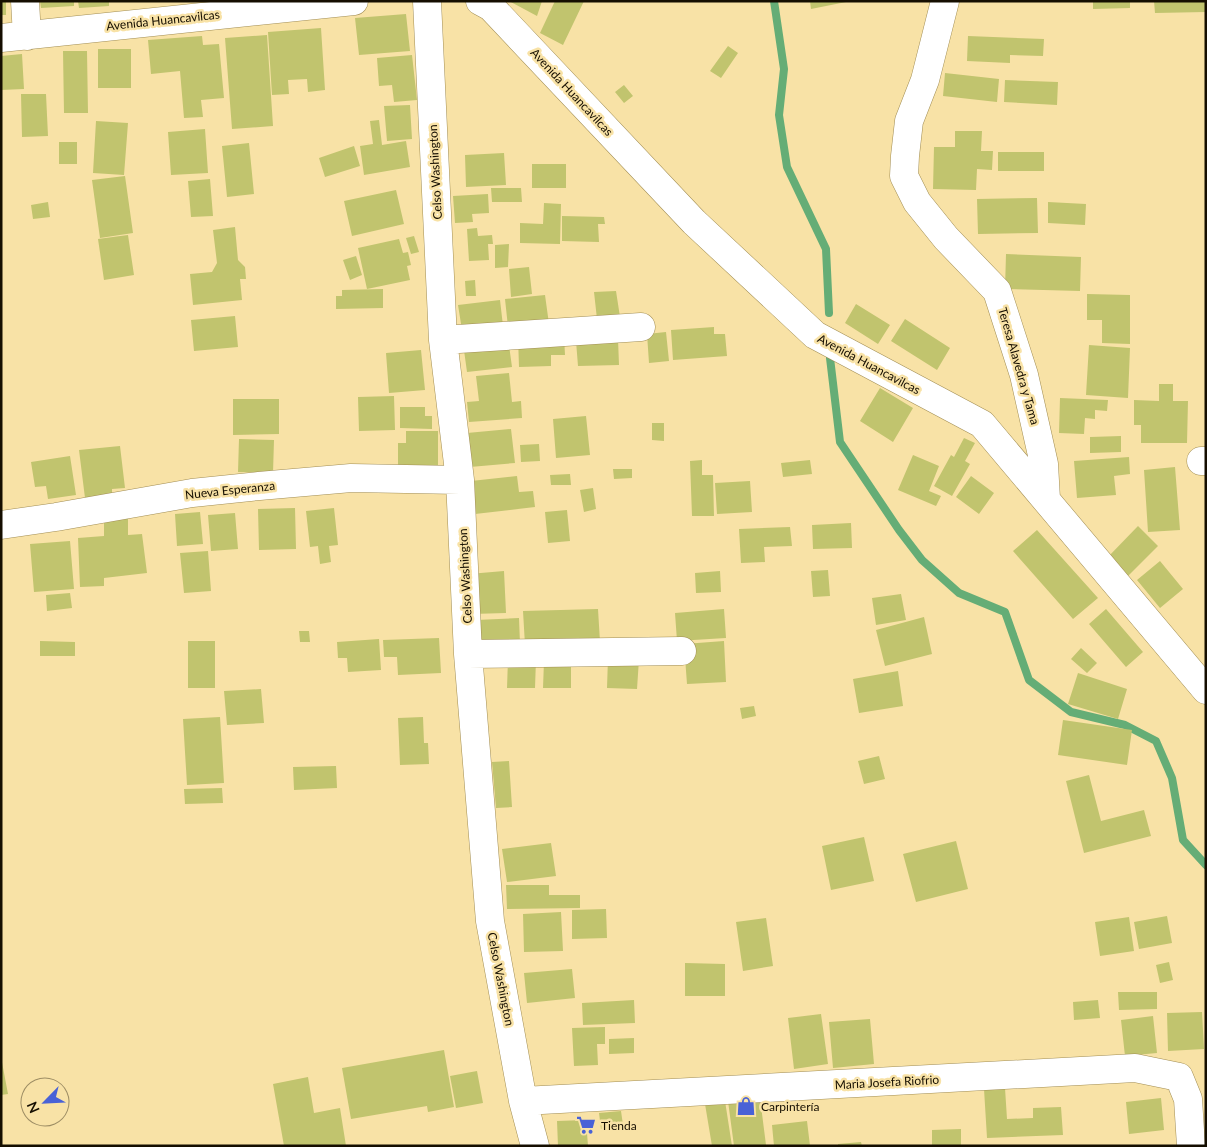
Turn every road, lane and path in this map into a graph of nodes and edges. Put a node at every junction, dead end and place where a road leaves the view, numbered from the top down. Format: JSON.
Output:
{"nodes":[{"id":1,"x":25,"y":1,"type":"edge"},
{"id":2,"x":354,"y":1,"type":"edge"},
{"id":3,"x":427,"y":1,"type":"edge"},
{"id":4,"x":480,"y":1,"type":"edge"},
{"id":5,"x":944,"y":1,"type":"edge"},
{"id":6,"x":196,"y":9,"type":"edge"},
{"id":7,"x":14,"y":37,"type":"edge"},
{"id":8,"x":641,"y":327,"type":"dead end"},
{"id":9,"x":443,"y":340,"type":"junction"},
{"id":10,"x":460,"y":480,"type":"junction"},
{"id":11,"x":1046,"y":499,"type":"junction"},
{"id":12,"x":1,"y":525,"type":"edge"},
{"id":13,"x":682,"y":651,"type":"dead end"},
{"id":14,"x":468,"y":654,"type":"junction"},
{"id":15,"x":1206,"y":690,"type":"edge"},
{"id":16,"x":524,"y":1101,"type":"junction"},
{"id":17,"x":535,"y":1146,"type":"edge"},
{"id":18,"x":1191,"y":1146,"type":"edge"}],
"edges":[{"from":1,"to":7,"type":"street"},
{"from":2,"to":6,"type":"street","name":"Avenida Huancavilcas"},
{"from":3,"to":9,"type":"street","name":"Celso Washington"},
{"from":4,"to":11,"type":"street","name":"Avenida Huancavilcas"},
{"from":5,"to":11,"type":"street","name":"Teresa Alavedra y Tama"},
{"from":6,"to":7,"type":"street","name":"Avenida Huancavilcas"},
{"from":8,"to":9,"type":"street"},
{"from":9,"to":10,"type":"street","name":"Celso Washington"},
{"from":10,"to":12,"type":"street","name":"Nueva Esperanza"},
{"from":10,"to":14,"type":"street","name":"Celso Washington"},
{"from":11,"to":15,"type":"street","name":"Avenida Huancavilcas"},
{"from":13,"to":14,"type":"street"},
{"from":14,"to":16,"type":"street","name":"Celso Washington"},
{"from":16,"to":17,"type":"street","name":"Celso Washington"},
{"from":16,"to":18,"type":"street","name":"Maria Josefa Riofrio"}]}
